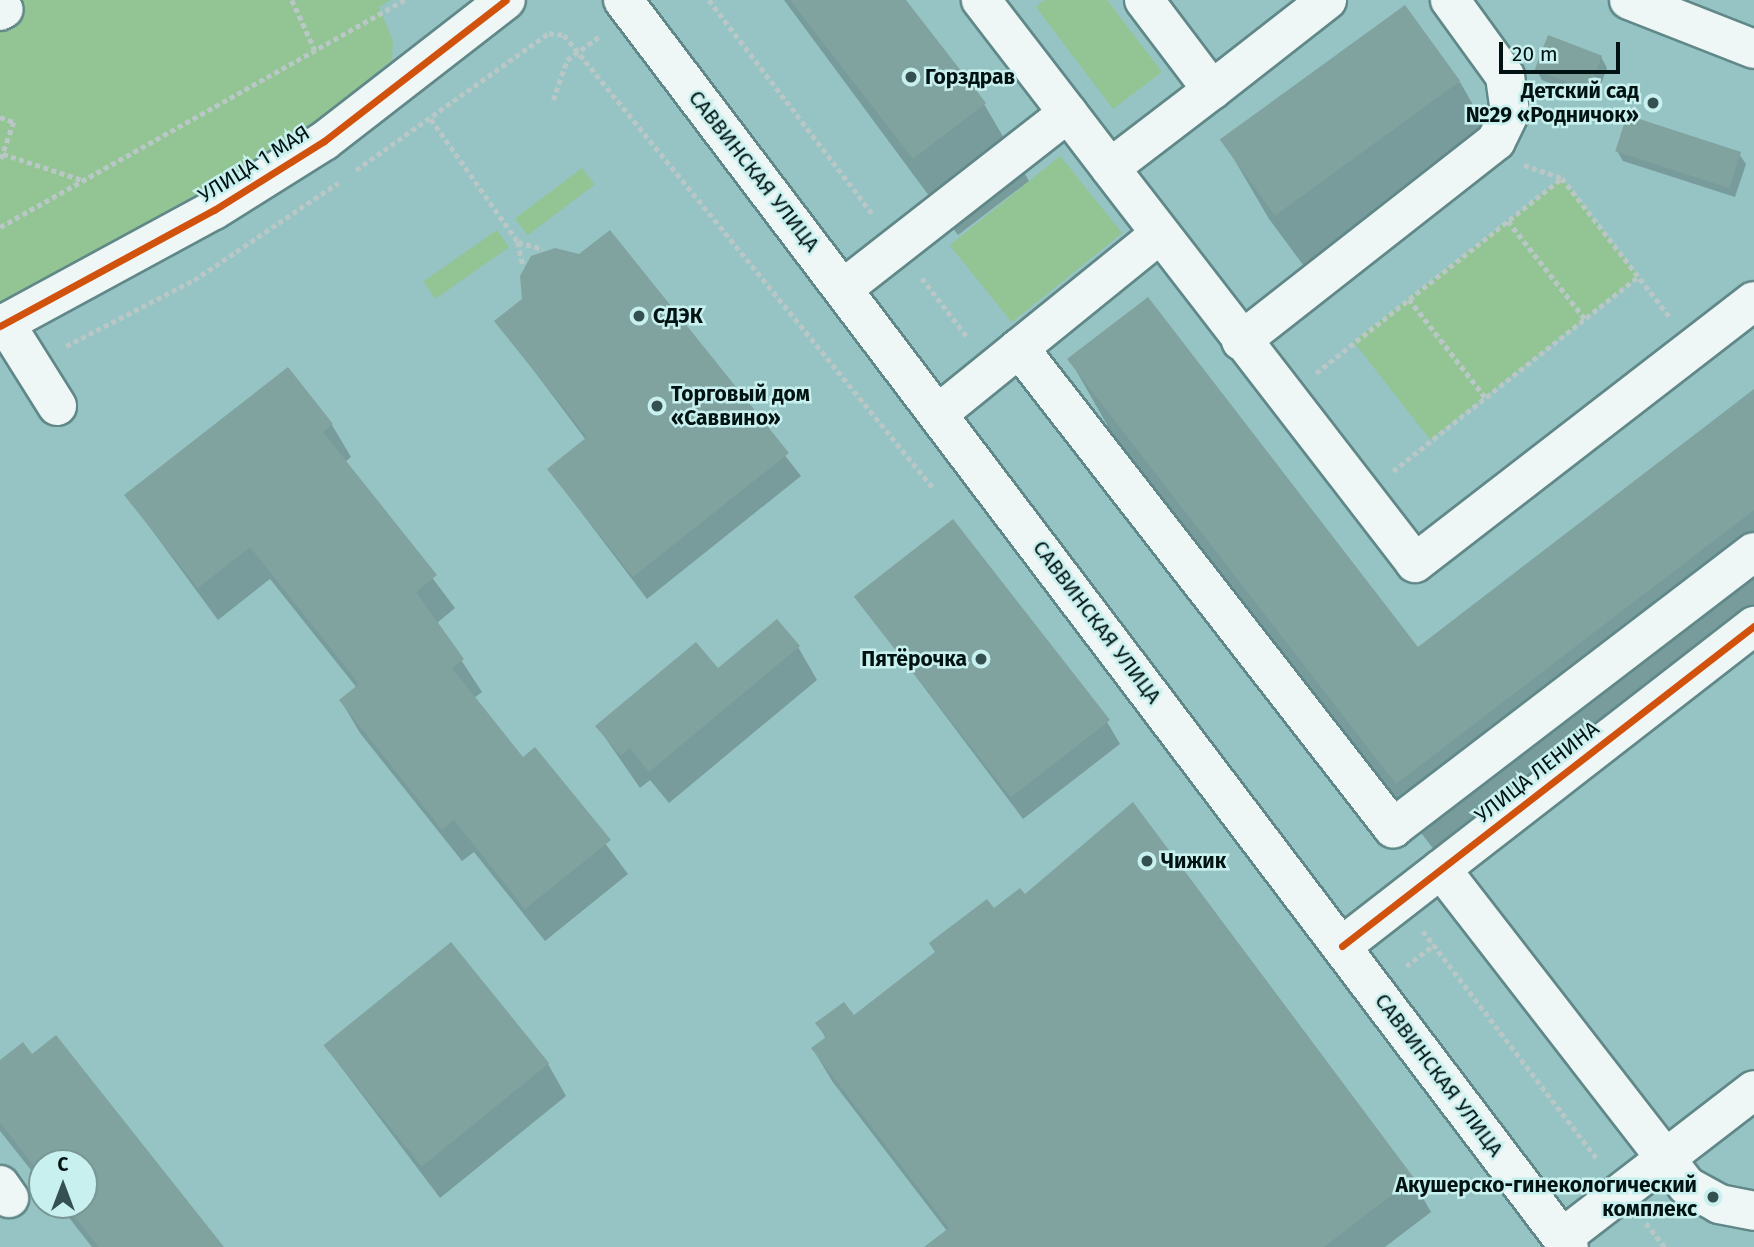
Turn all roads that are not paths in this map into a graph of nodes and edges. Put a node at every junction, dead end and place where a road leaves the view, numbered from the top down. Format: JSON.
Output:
{"nodes":[{"id":1,"x":506,"y":0,"type":"edge"},
{"id":2,"x":981,"y":0,"type":"edge"},
{"id":3,"x":1143,"y":0,"type":"edge"},
{"id":4,"x":1327,"y":0,"type":"edge"},
{"id":5,"x":1450,"y":0,"type":"edge"},
{"id":6,"x":1629,"y":0,"type":"edge"},
{"id":7,"x":627,"y":6,"type":"edge"},
{"id":8,"x":1754,"y":49,"type":"edge"},
{"id":9,"x":1212,"y":90,"type":"junction"},
{"id":10,"x":1068,"y":113,"type":"junction"},
{"id":11,"x":1110,"y":168,"type":"junction"},
{"id":12,"x":1160,"y":234,"type":"junction"},
{"id":13,"x":844,"y":288,"type":"junction"},
{"id":14,"x":1754,"y":301,"type":"edge"},
{"id":15,"x":3,"y":325,"type":"edge"},
{"id":16,"x":1241,"y":341,"type":"junction"},
{"id":17,"x":1019,"y":348,"type":"junction"},
{"id":18,"x":57,"y":406,"type":"dead end"},
{"id":19,"x":939,"y":413,"type":"junction"},
{"id":20,"x":1754,"y":552,"type":"edge"},
{"id":21,"x":1754,"y":625,"type":"edge"},
{"id":22,"x":1652,"y":632,"type":"junction"},
{"id":23,"x":1686,"y":679,"type":"junction"},
{"id":24,"x":1441,"y":869,"type":"junction"},
{"id":25,"x":1342,"y":946,"type":"junction"},
{"id":26,"x":1754,"y":1090,"type":"edge"},
{"id":27,"x":1666,"y":1158,"type":"junction"},
{"id":28,"x":1754,"y":1210,"type":"edge"},
{"id":29,"x":1565,"y":1243,"type":"edge"}],
"edges":[{"from":1,"to":15,"type":"main road","name":"УЛИЦА 1 МАЯ"},
{"from":2,"to":10,"type":"main road"},
{"from":3,"to":9,"type":"main road"},
{"from":4,"to":9,"type":"main road"},
{"from":5,"to":16,"type":"main road"},
{"from":6,"to":8,"type":"main road"},
{"from":7,"to":13,"type":"main road","name":"САВВИНСКАЯ УЛИЦА"},
{"from":9,"to":11,"type":"main road"},
{"from":10,"to":11,"type":"main road"},
{"from":10,"to":13,"type":"main road"},
{"from":11,"to":12,"type":"main road"},
{"from":12,"to":16,"type":"main road"},
{"from":12,"to":17,"type":"main road"},
{"from":13,"to":19,"type":"main road","name":"САВВИНСКАЯ УЛИЦА"},
{"from":14,"to":16,"type":"main road"},
{"from":15,"to":18,"type":"main road"},
{"from":17,"to":19,"type":"main road"},
{"from":17,"to":22,"type":"main road"},
{"from":19,"to":25,"type":"main road","name":"САВВИНСКАЯ УЛИЦА"},
{"from":20,"to":22,"type":"main road"},
{"from":21,"to":23,"type":"main road","name":"УЛИЦА ЛЕНИНА"},
{"from":22,"to":23,"type":"main road"},
{"from":23,"to":24,"type":"main road","name":"УЛИЦА ЛЕНИНА"},
{"from":24,"to":25,"type":"main road","name":"УЛИЦА ЛЕНИНА"},
{"from":24,"to":27,"type":"main road"},
{"from":25,"to":29,"type":"main road","name":"САВВИНСКАЯ УЛИЦА"},
{"from":26,"to":27,"type":"main road"},
{"from":27,"to":28,"type":"main road"},
{"from":27,"to":29,"type":"main road"}]}
